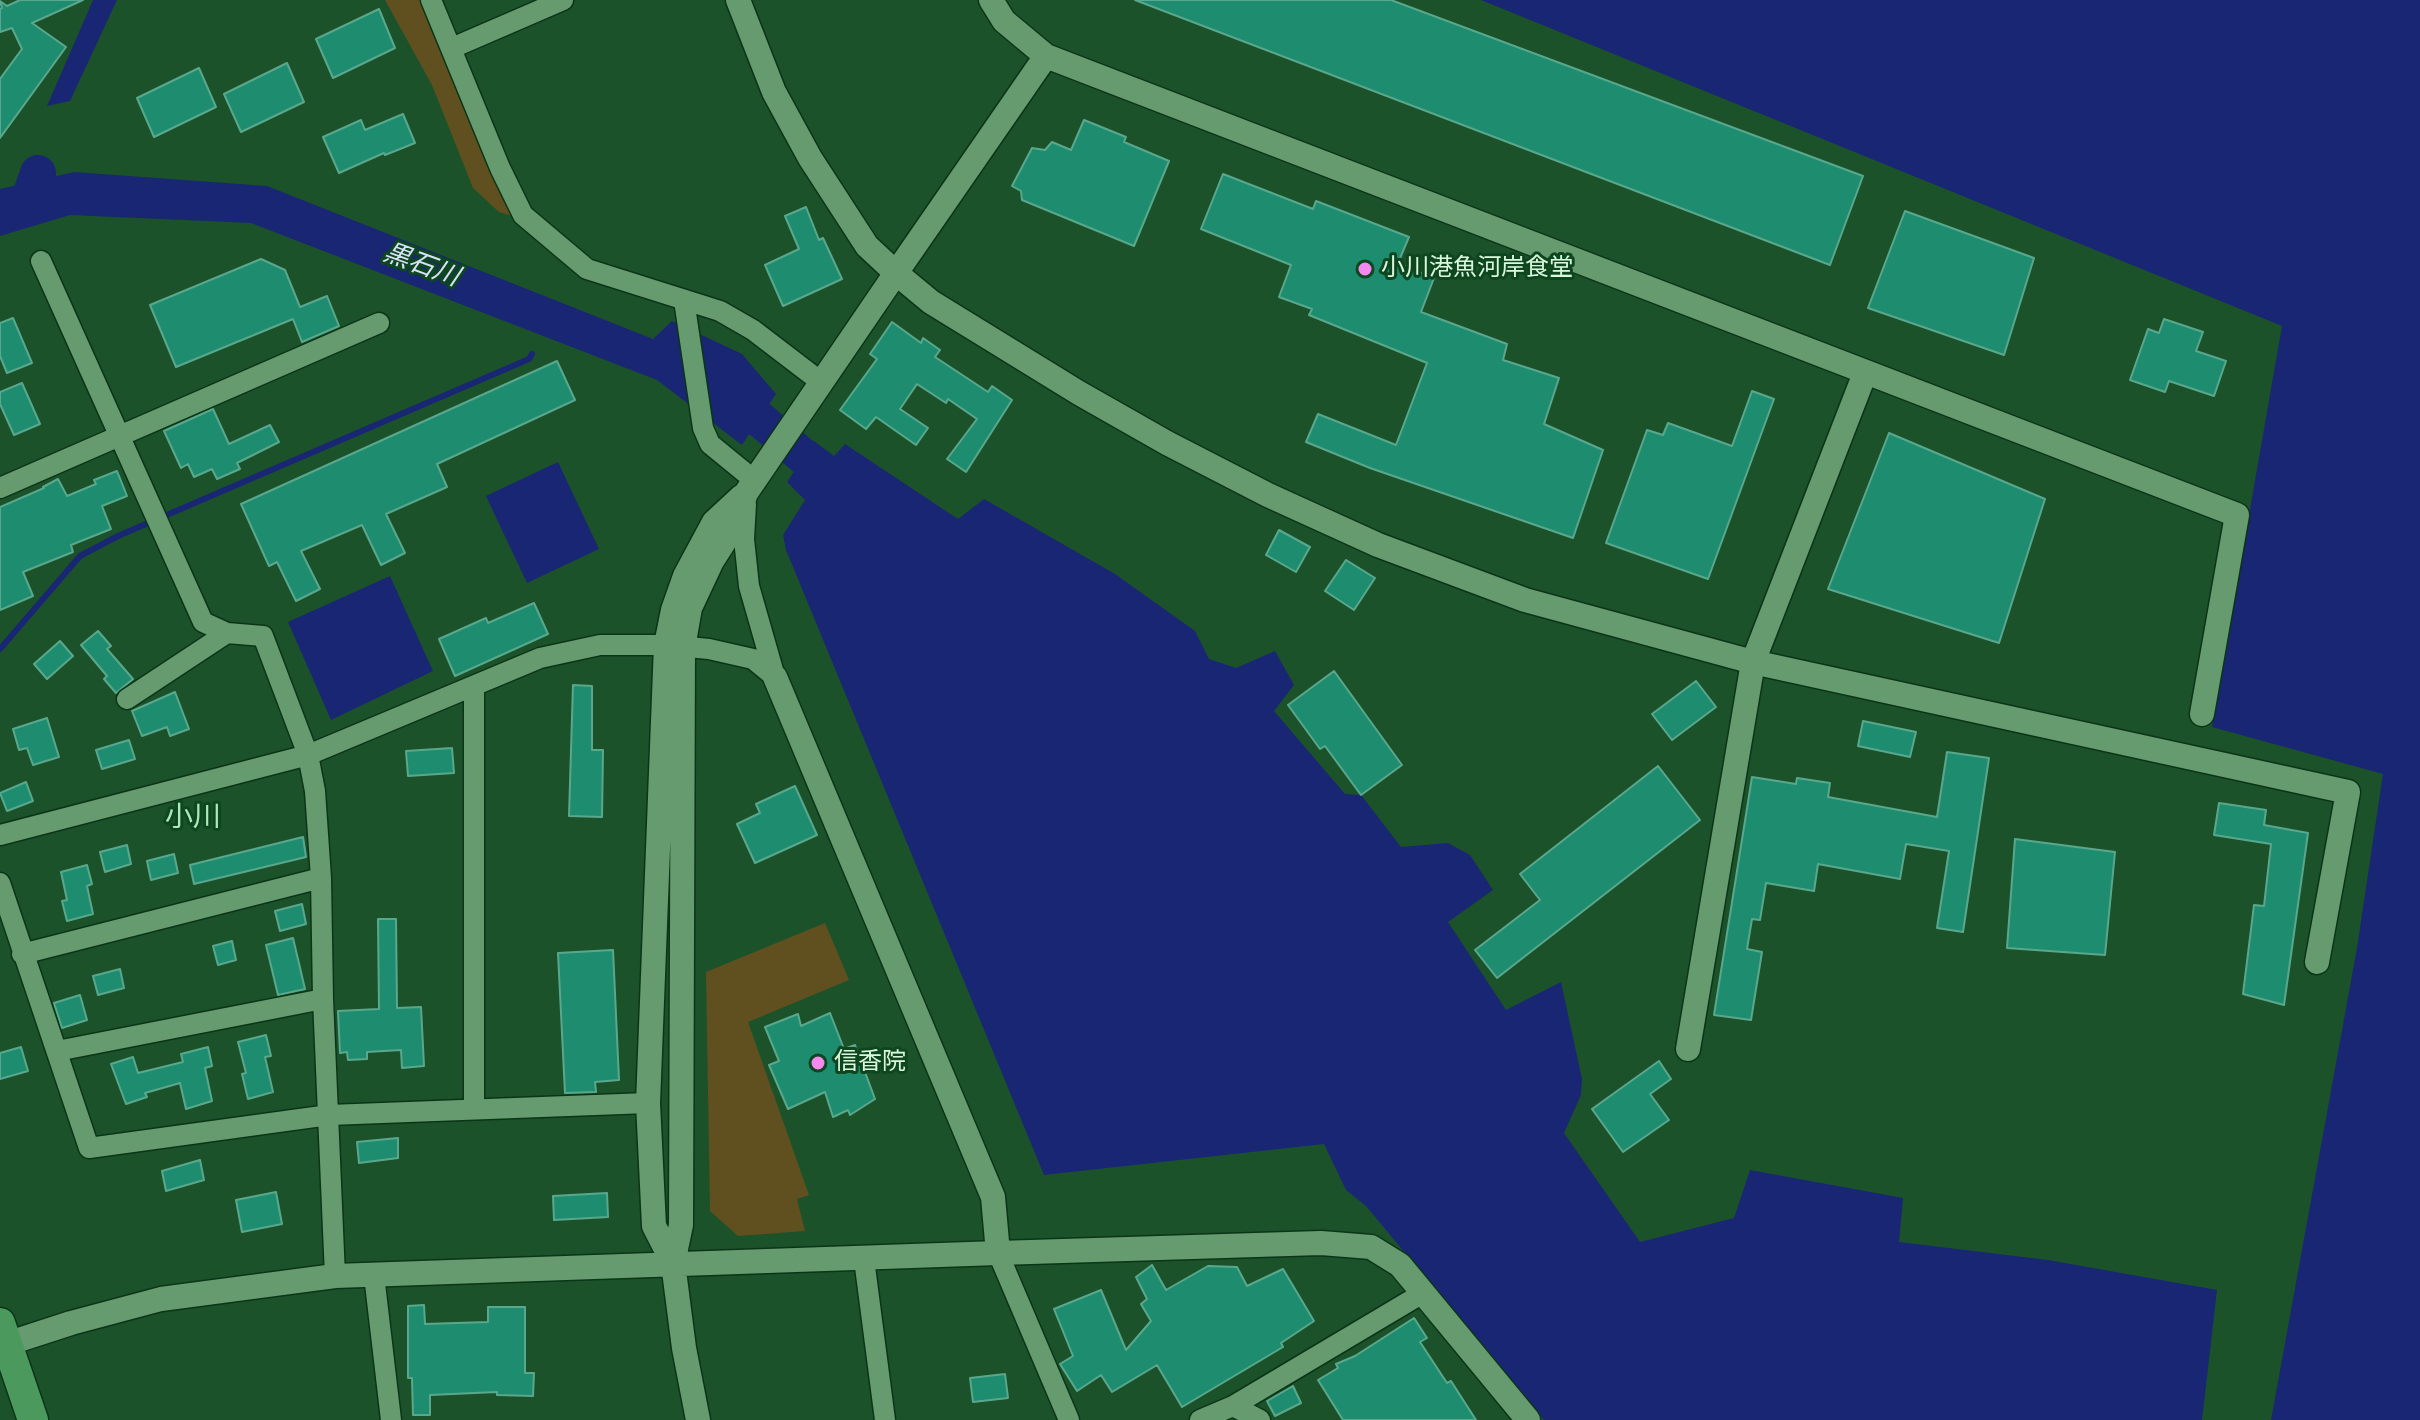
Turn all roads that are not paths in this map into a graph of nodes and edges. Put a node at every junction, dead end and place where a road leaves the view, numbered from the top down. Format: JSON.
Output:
{"nodes":[{"id":1,"x":431,"y":0,"type":"edge"},
{"id":2,"x":563,"y":0,"type":"edge"},
{"id":3,"x":738,"y":0,"type":"edge"},
{"id":4,"x":991,"y":0,"type":"edge"},
{"id":5,"x":452,"y":48,"type":"junction"},
{"id":6,"x":1046,"y":56,"type":"junction"},
{"id":7,"x":41,"y":261,"type":"dead end"},
{"id":8,"x":896,"y":273,"type":"junction"},
{"id":9,"x":684,"y":300,"type":"junction"},
{"id":10,"x":379,"y":323,"type":"dead end"},
{"id":11,"x":1865,"y":373,"type":"junction"},
{"id":12,"x":821,"y":382,"type":"junction"},
{"id":13,"x":120,"y":436,"type":"junction"},
{"id":14,"x":754,"y":480,"type":"junction"},
{"id":15,"x":0,"y":488,"type":"edge"},
{"id":16,"x":227,"y":633,"type":"junction"},
{"id":17,"x":675,"y":646,"type":"junction"},
{"id":18,"x":1753,"y":662,"type":"junction"},
{"id":19,"x":775,"y":677,"type":"junction"},
{"id":20,"x":474,"y":687,"type":"junction"},
{"id":21,"x":127,"y":699,"type":"dead end"},
{"id":22,"x":2202,"y":714,"type":"dead end"},
{"id":23,"x":308,"y":755,"type":"junction"},
{"id":24,"x":0,"y":835,"type":"edge"},
{"id":25,"x":321,"y":878,"type":"junction"},
{"id":26,"x":0,"y":883,"type":"edge"},
{"id":27,"x":22,"y":954,"type":"junction"},
{"id":28,"x":2317,"y":962,"type":"dead end"},
{"id":29,"x":323,"y":999,"type":"junction"},
{"id":30,"x":1688,"y":1049,"type":"dead end"},
{"id":31,"x":57,"y":1051,"type":"junction"},
{"id":32,"x":648,"y":1103,"type":"junction"},
{"id":33,"x":474,"y":1109,"type":"junction"},
{"id":34,"x":329,"y":1115,"type":"junction"},
{"id":35,"x":998,"y":1253,"type":"junction"},
{"id":36,"x":864,"y":1259,"type":"junction"},
{"id":37,"x":673,"y":1263,"type":"junction"},
{"id":38,"x":374,"y":1275,"type":"junction"},
{"id":39,"x":335,"y":1276,"type":"junction"},
{"id":40,"x":1423,"y":1293,"type":"junction"},
{"id":41,"x":2,"y":1337,"type":"edge"},
{"id":42,"x":1233,"y":1406,"type":"junction"},
{"id":43,"x":33,"y":1420,"type":"edge"},
{"id":44,"x":391,"y":1420,"type":"edge"},
{"id":45,"x":698,"y":1420,"type":"edge"},
{"id":46,"x":885,"y":1420,"type":"edge"},
{"id":47,"x":1069,"y":1420,"type":"edge"},
{"id":48,"x":1200,"y":1420,"type":"edge"},
{"id":49,"x":1260,"y":1420,"type":"edge"},
{"id":50,"x":1528,"y":1420,"type":"edge"}],
"edges":[{"from":1,"to":5,"type":"street"},
{"from":2,"to":5,"type":"street"},
{"from":3,"to":8,"type":"street"},
{"from":4,"to":6,"type":"street"},
{"from":5,"to":9,"type":"street"},
{"from":6,"to":8,"type":"street"},
{"from":6,"to":11,"type":"street"},
{"from":7,"to":13,"type":"street"},
{"from":8,"to":12,"type":"street"},
{"from":8,"to":18,"type":"street"},
{"from":9,"to":12,"type":"street"},
{"from":9,"to":14,"type":"street"},
{"from":10,"to":13,"type":"street"},
{"from":11,"to":18,"type":"street"},
{"from":11,"to":22,"type":"street"},
{"from":12,"to":14,"type":"street"},
{"from":13,"to":15,"type":"street"},
{"from":13,"to":16,"type":"street"},
{"from":14,"to":17,"type":"street"},
{"from":14,"to":19,"type":"street"},
{"from":16,"to":21,"type":"street"},
{"from":16,"to":23,"type":"street"},
{"from":17,"to":19,"type":"street"},
{"from":17,"to":20,"type":"street"},
{"from":17,"to":32,"type":"street"},
{"from":17,"to":37,"type":"street"},
{"from":18,"to":28,"type":"street"},
{"from":18,"to":30,"type":"street"},
{"from":19,"to":35,"type":"street"},
{"from":20,"to":23,"type":"street"},
{"from":20,"to":33,"type":"street"},
{"from":23,"to":24,"type":"street"},
{"from":23,"to":25,"type":"street"},
{"from":25,"to":27,"type":"street"},
{"from":25,"to":29,"type":"street"},
{"from":26,"to":27,"type":"street"},
{"from":27,"to":31,"type":"street"},
{"from":29,"to":31,"type":"street"},
{"from":29,"to":34,"type":"street"},
{"from":31,"to":34,"type":"street"},
{"from":32,"to":33,"type":"street"},
{"from":32,"to":37,"type":"street"},
{"from":33,"to":34,"type":"street"},
{"from":34,"to":39,"type":"street"},
{"from":35,"to":36,"type":"street"},
{"from":35,"to":40,"type":"street"},
{"from":35,"to":47,"type":"street"},
{"from":36,"to":37,"type":"street"},
{"from":36,"to":46,"type":"street"},
{"from":37,"to":38,"type":"street"},
{"from":37,"to":45,"type":"street"},
{"from":38,"to":39,"type":"street"},
{"from":38,"to":44,"type":"street"},
{"from":39,"to":41,"type":"street"},
{"from":40,"to":42,"type":"street"},
{"from":40,"to":50,"type":"street"},
{"from":41,"to":43,"type":"main road"},
{"from":42,"to":48,"type":"street"},
{"from":42,"to":49,"type":"street"}]}
